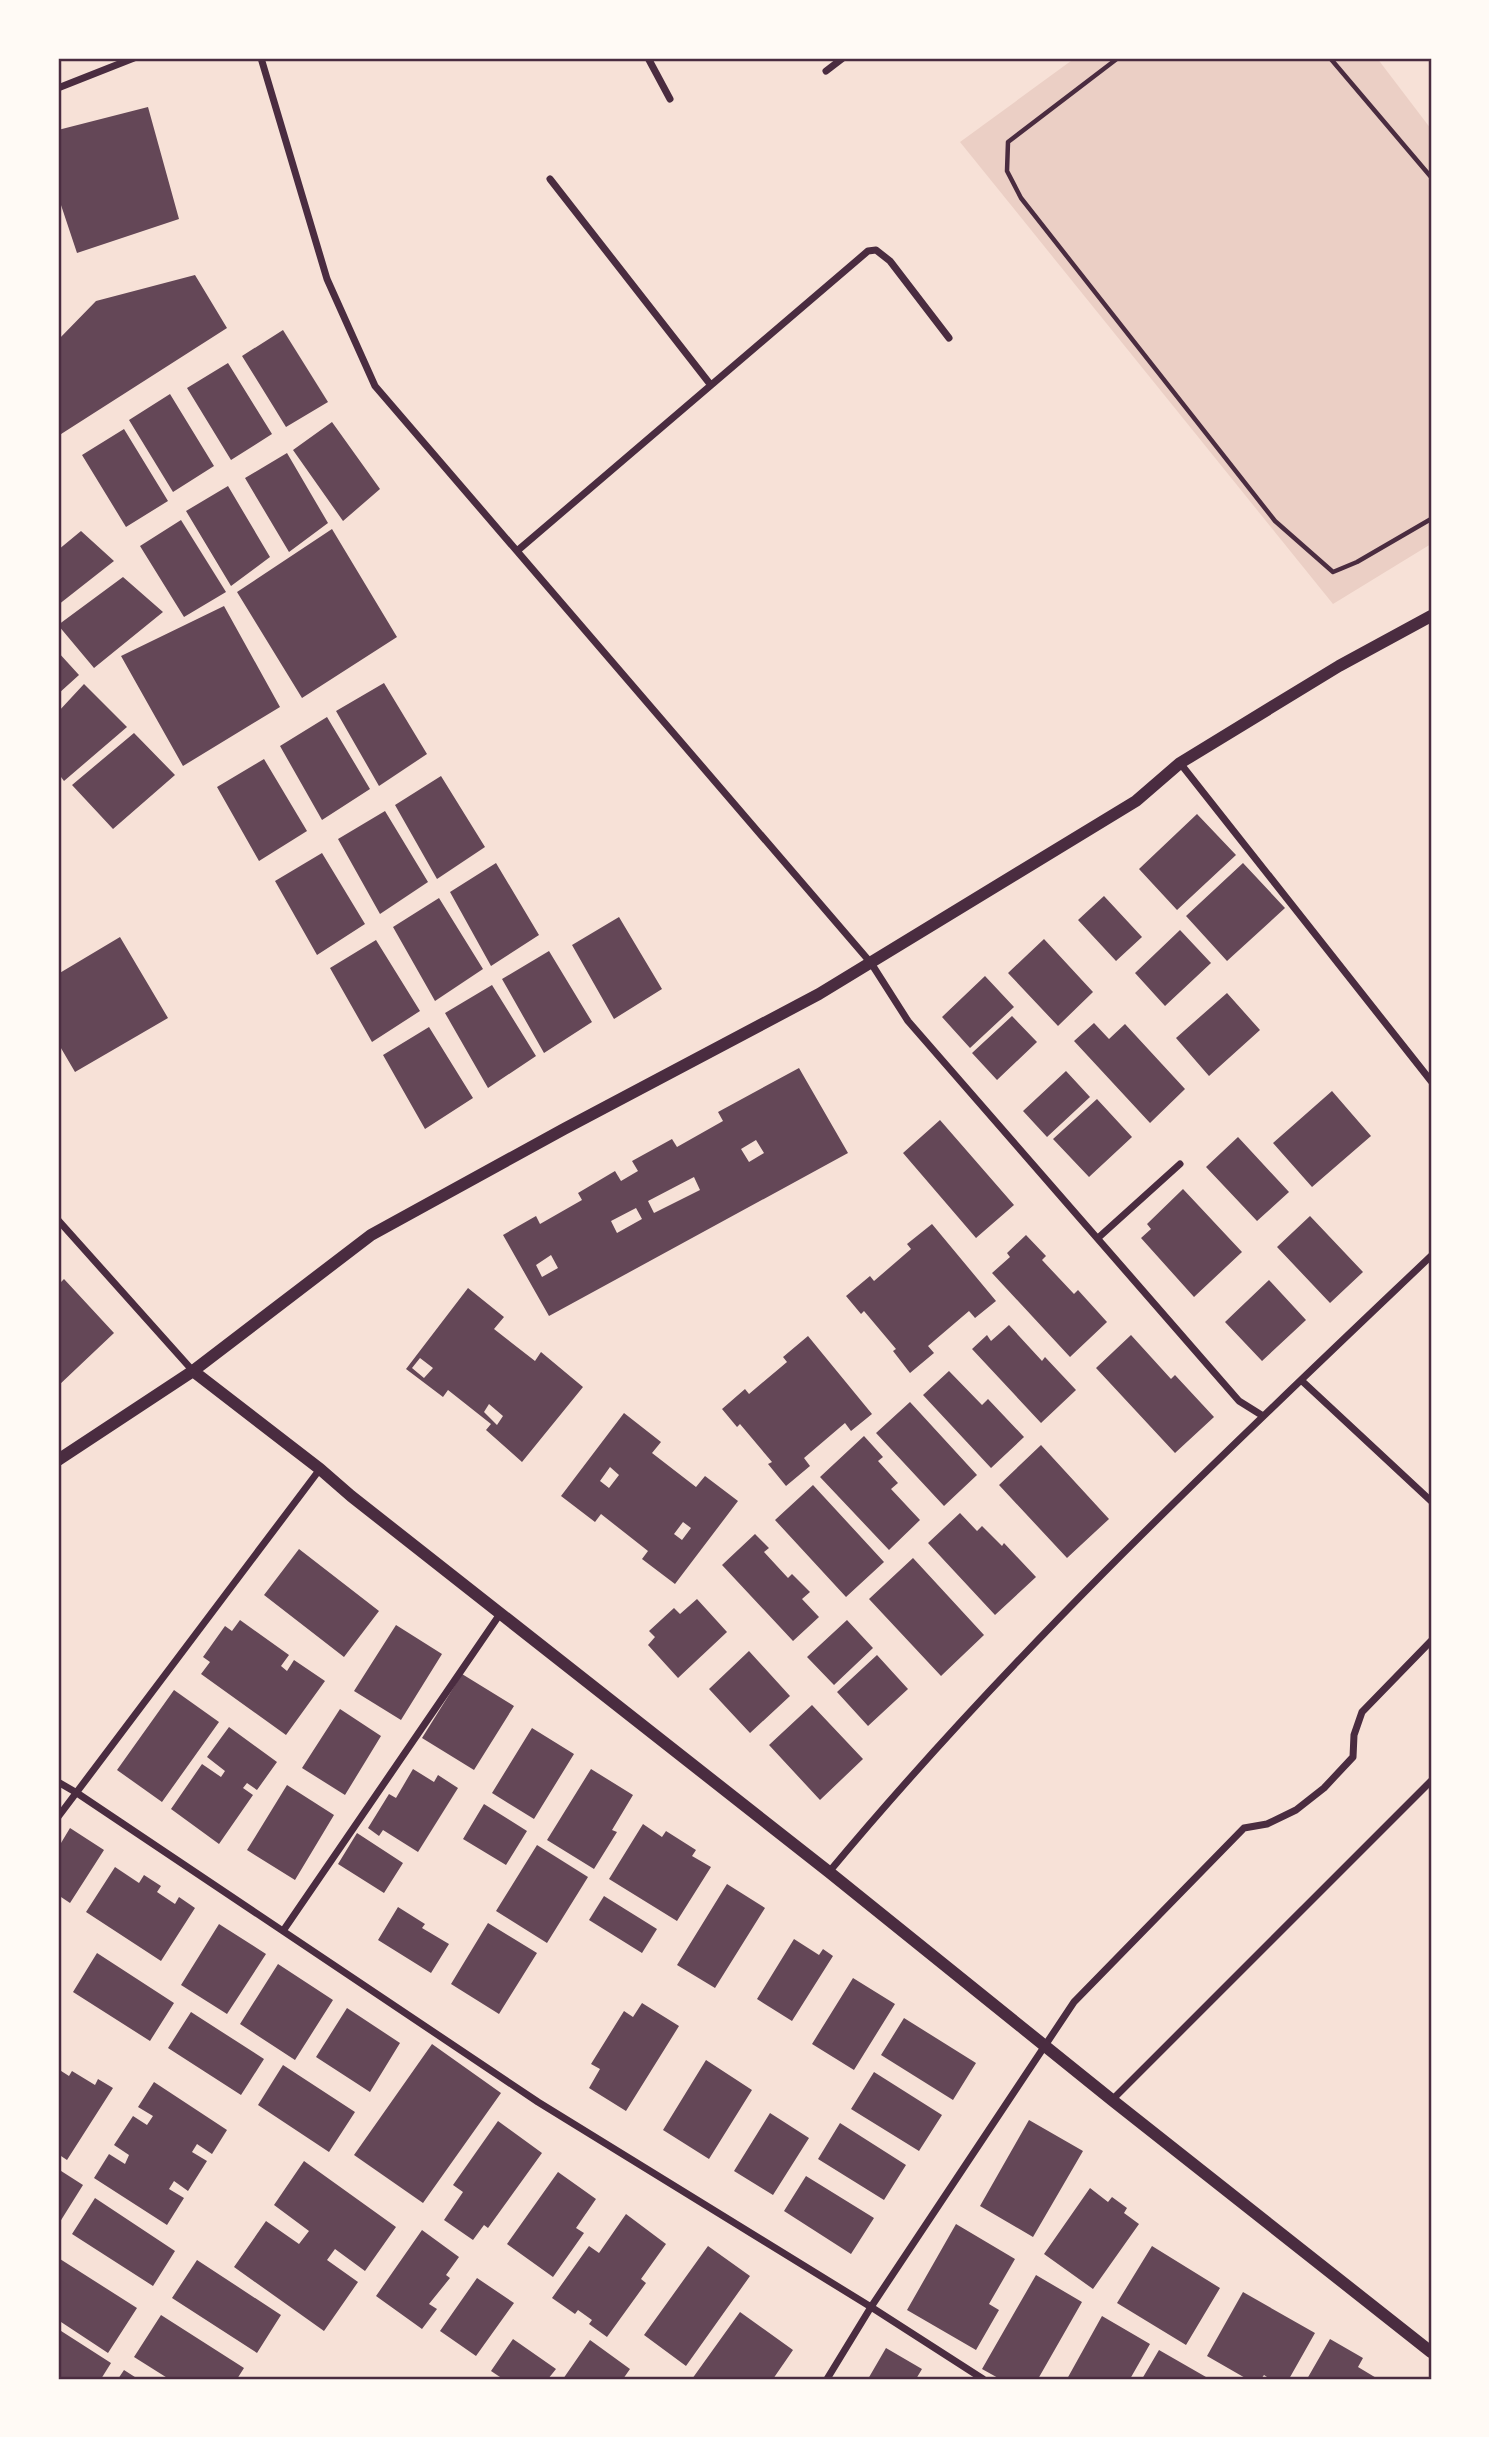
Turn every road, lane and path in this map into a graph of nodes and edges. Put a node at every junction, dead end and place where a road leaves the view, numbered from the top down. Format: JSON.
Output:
{"nodes":[{"id":1,"x":134,"y":58,"type":"edge"},
{"id":2,"x":261,"y":58,"type":"edge"},
{"id":3,"x":648,"y":58,"type":"edge"},
{"id":4,"x":843,"y":58,"type":"edge"},
{"id":5,"x":1118,"y":58,"type":"edge"},
{"id":6,"x":1330,"y":58,"type":"edge"},
{"id":7,"x":826,"y":71,"type":"dead end"},
{"id":8,"x":58,"y":88,"type":"edge"},
{"id":9,"x":670,"y":100,"type":"dead end"},
{"id":10,"x":1431,"y":177,"type":"edge"},
{"id":11,"x":550,"y":179,"type":"dead end"},
{"id":12,"x":949,"y":338,"type":"dead end"},
{"id":13,"x":710,"y":384,"type":"junction"},
{"id":14,"x":1431,"y":519,"type":"edge"},
{"id":15,"x":517,"y":551,"type":"junction"},
{"id":16,"x":1431,"y":616,"type":"edge"},
{"id":17,"x":1180,"y":763,"type":"junction"},
{"id":18,"x":871,"y":962,"type":"junction"},
{"id":19,"x":1431,"y":1081,"type":"edge"},
{"id":20,"x":1180,"y":1164,"type":"dead end"},
{"id":21,"x":58,"y":1220,"type":"edge"},
{"id":22,"x":1098,"y":1238,"type":"junction"},
{"id":23,"x":1431,"y":1256,"type":"edge"},
{"id":24,"x":193,"y":1371,"type":"junction"},
{"id":25,"x":1301,"y":1380,"type":"junction"},
{"id":26,"x":1263,"y":1416,"type":"junction"},
{"id":27,"x":58,"y":1460,"type":"edge"},
{"id":28,"x":320,"y":1469,"type":"junction"},
{"id":29,"x":1431,"y":1502,"type":"edge"},
{"id":30,"x":500,"y":1614,"type":"junction"},
{"id":31,"x":1431,"y":1641,"type":"edge"},
{"id":32,"x":1431,"y":1781,"type":"edge"},
{"id":33,"x":58,"y":1782,"type":"edge"},
{"id":34,"x":77,"y":1793,"type":"junction"},
{"id":35,"x":58,"y":1817,"type":"edge"},
{"id":36,"x":829,"y":1872,"type":"junction"},
{"id":37,"x":283,"y":1931,"type":"junction"},
{"id":38,"x":1046,"y":2047,"type":"junction"},
{"id":39,"x":1112,"y":2100,"type":"junction"},
{"id":40,"x":871,"y":2307,"type":"junction"},
{"id":41,"x":1431,"y":2351,"type":"edge"},
{"id":42,"x":827,"y":2379,"type":"edge"},
{"id":43,"x":983,"y":2379,"type":"edge"}],
"edges":[{"from":1,"to":8,"type":"street"},
{"from":2,"to":15,"type":"street"},
{"from":3,"to":9,"type":"street"},
{"from":4,"to":7,"type":"street"},
{"from":5,"to":14,"type":"path"},
{"from":6,"to":10,"type":"path"},
{"from":11,"to":13,"type":"street"},
{"from":12,"to":13,"type":"street"},
{"from":13,"to":15,"type":"street"},
{"from":15,"to":18,"type":"street"},
{"from":16,"to":17,"type":"street"},
{"from":17,"to":18,"type":"street"},
{"from":17,"to":19,"type":"street"},
{"from":18,"to":22,"type":"street"},
{"from":18,"to":24,"type":"street"},
{"from":20,"to":22,"type":"street"},
{"from":21,"to":24,"type":"street"},
{"from":22,"to":26,"type":"street"},
{"from":23,"to":25,"type":"street"},
{"from":24,"to":27,"type":"street"},
{"from":24,"to":28,"type":"street"},
{"from":25,"to":26,"type":"street"},
{"from":25,"to":29,"type":"street"},
{"from":26,"to":36,"type":"street"},
{"from":28,"to":30,"type":"street"},
{"from":28,"to":34,"type":"street"},
{"from":30,"to":36,"type":"street"},
{"from":30,"to":37,"type":"street"},
{"from":31,"to":38,"type":"street"},
{"from":32,"to":39,"type":"street"},
{"from":33,"to":34,"type":"street"},
{"from":34,"to":35,"type":"street"},
{"from":34,"to":37,"type":"street"},
{"from":36,"to":38,"type":"street"},
{"from":37,"to":40,"type":"street"},
{"from":38,"to":39,"type":"street"},
{"from":38,"to":40,"type":"street"},
{"from":39,"to":41,"type":"street"},
{"from":40,"to":42,"type":"street"},
{"from":40,"to":43,"type":"street"}]}
